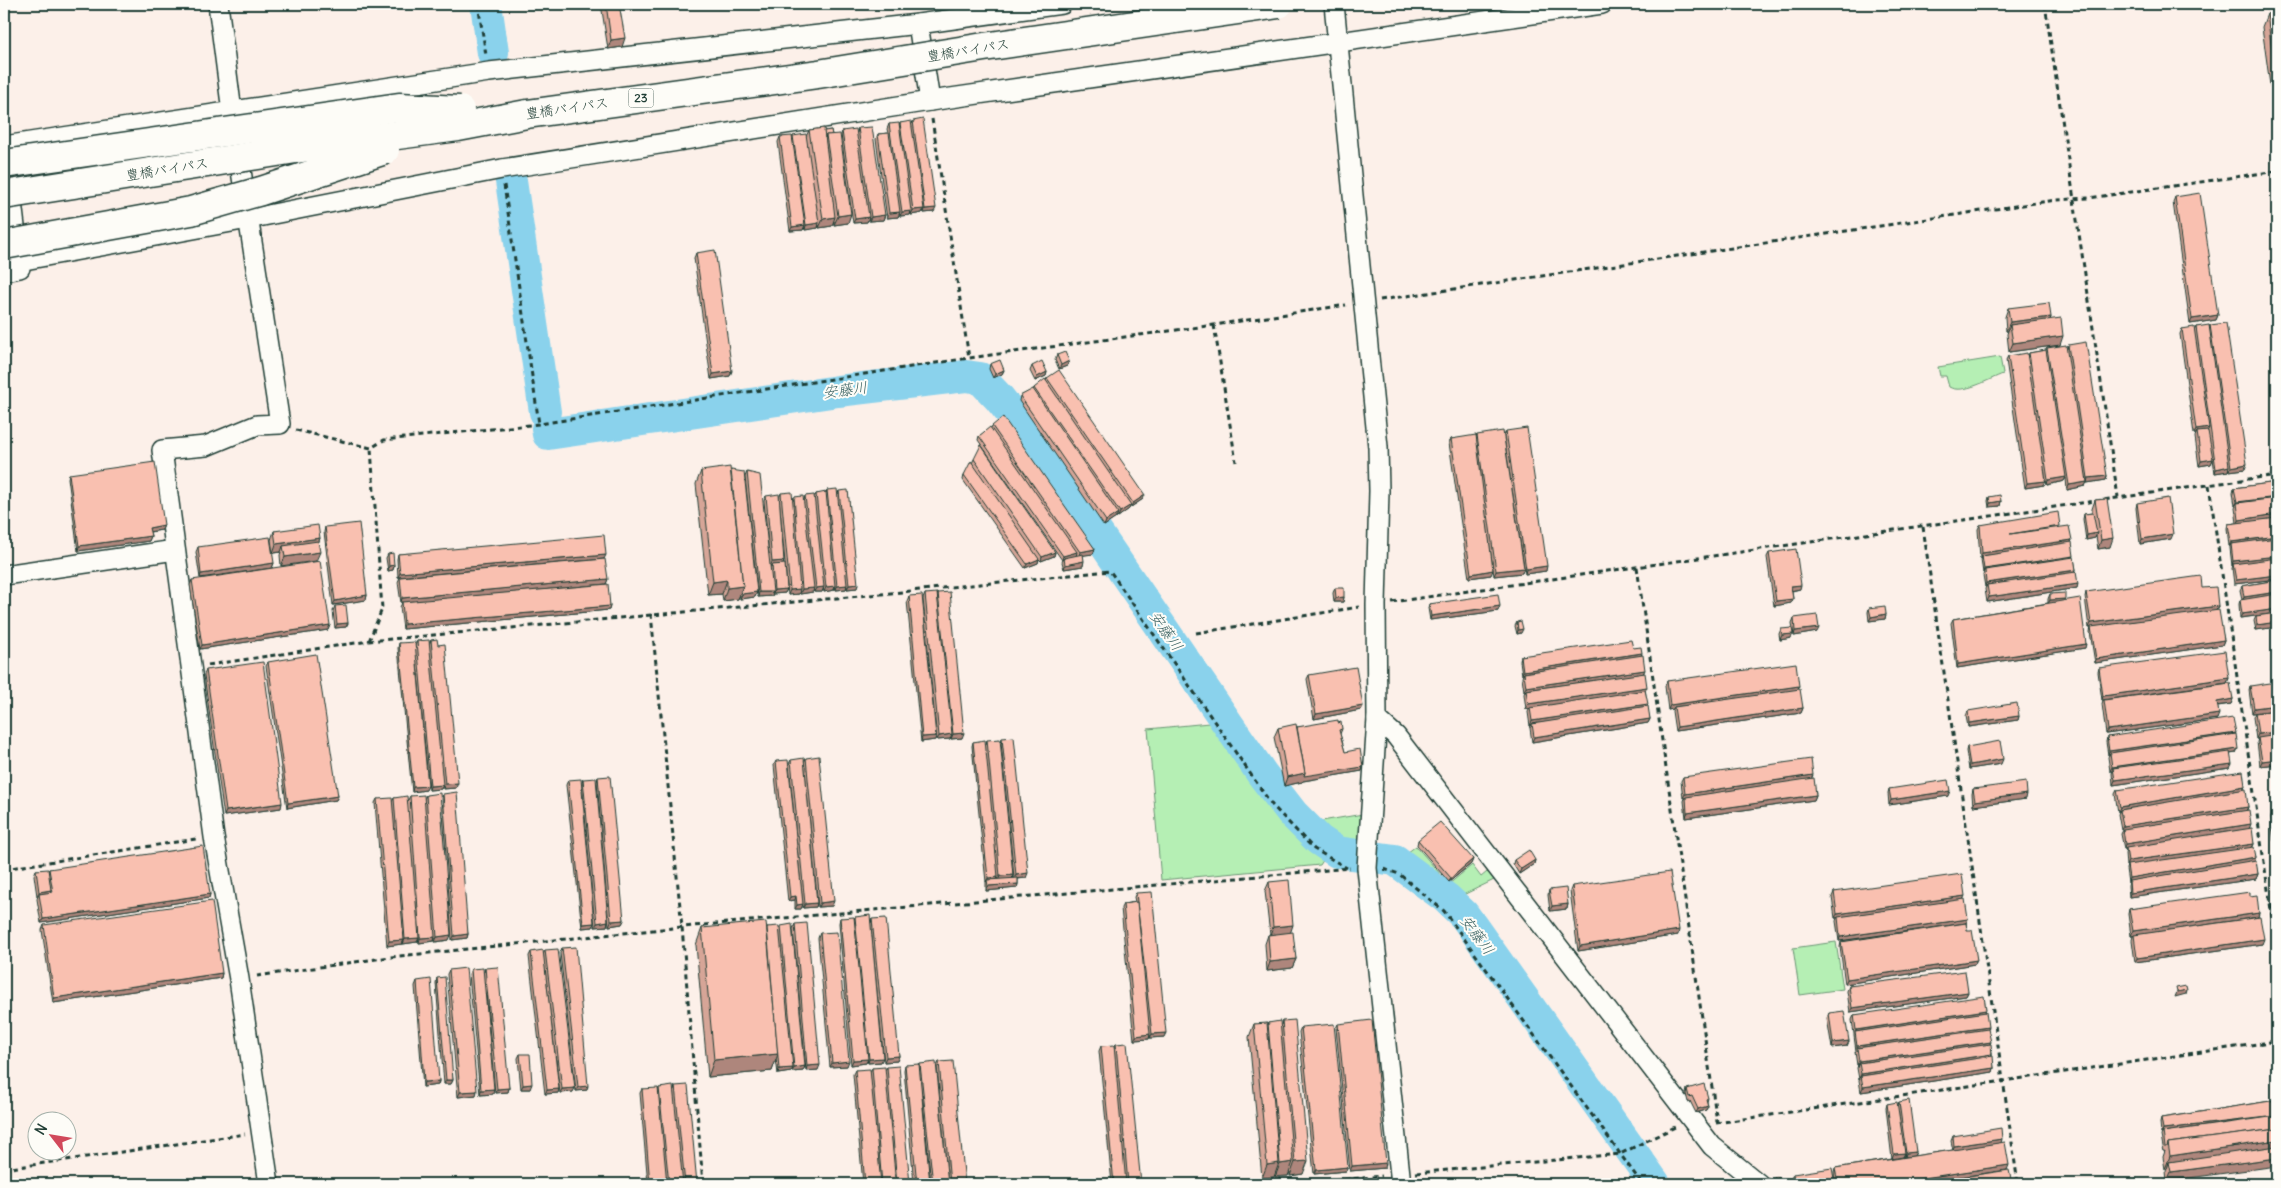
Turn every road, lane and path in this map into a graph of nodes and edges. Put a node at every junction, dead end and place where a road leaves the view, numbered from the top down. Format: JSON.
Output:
{"nodes":[{"id":1,"x":218,"y":4,"type":"edge"},
{"id":2,"x":478,"y":4,"type":"edge"},
{"id":3,"x":1062,"y":4,"type":"edge"},
{"id":4,"x":1197,"y":4,"type":"edge"},
{"id":5,"x":1279,"y":4,"type":"edge"},
{"id":6,"x":1334,"y":4,"type":"edge"},
{"id":7,"x":1602,"y":4,"type":"edge"},
{"id":8,"x":2045,"y":4,"type":"edge"},
{"id":9,"x":918,"y":24,"type":"junction"},
{"id":10,"x":1338,"y":42,"type":"junction"},
{"id":11,"x":489,"y":72,"type":"junction"},
{"id":12,"x":930,"y":101,"type":"junction"},
{"id":13,"x":232,"y":112,"type":"junction"},
{"id":14,"x":459,"y":119,"type":"junction"},
{"id":15,"x":4,"y":152,"type":"edge"},
{"id":16,"x":502,"y":169,"type":"junction"},
{"id":17,"x":2277,"y":171,"type":"edge"},
{"id":18,"x":4,"y":180,"type":"edge"},
{"id":19,"x":4,"y":195,"type":"edge"},
{"id":20,"x":2074,"y":199,"type":"junction"},
{"id":21,"x":248,"y":219,"type":"junction"},
{"id":22,"x":9,"y":259,"type":"edge"},
{"id":23,"x":1364,"y":302,"type":"junction"},
{"id":24,"x":1214,"y":326,"type":"junction"},
{"id":25,"x":969,"y":358,"type":"junction"},
{"id":26,"x":280,"y":424,"type":"junction"},
{"id":27,"x":539,"y":424,"type":"junction"},
{"id":28,"x":371,"y":448,"type":"junction"},
{"id":29,"x":1236,"y":462,"type":"dead end"},
{"id":30,"x":2277,"y":475,"type":"edge"},
{"id":31,"x":2209,"y":485,"type":"junction"},
{"id":32,"x":2118,"y":497,"type":"junction"},
{"id":33,"x":1923,"y":526,"type":"junction"},
{"id":34,"x":176,"y":550,"type":"junction"},
{"id":35,"x":1637,"y":567,"type":"junction"},
{"id":36,"x":4,"y":575,"type":"edge"},
{"id":37,"x":1376,"y":605,"type":"junction"},
{"id":38,"x":651,"y":614,"type":"junction"},
{"id":39,"x":1196,"y":633,"type":"dead end"},
{"id":40,"x":369,"y":640,"type":"junction"},
{"id":41,"x":192,"y":667,"type":"junction"},
{"id":42,"x":1377,"y":719,"type":"junction"},
{"id":43,"x":214,"y":836,"type":"junction"},
{"id":44,"x":1368,"y":860,"type":"junction"},
{"id":45,"x":1347,"y":868,"type":"junction"},
{"id":46,"x":4,"y":869,"type":"edge"},
{"id":47,"x":682,"y":927,"type":"junction"},
{"id":48,"x":2277,"y":951,"type":"edge"},
{"id":49,"x":239,"y":979,"type":"junction"},
{"id":50,"x":2277,"y":1041,"type":"edge"},
{"id":51,"x":2004,"y":1082,"type":"junction"},
{"id":52,"x":261,"y":1132,"type":"junction"},
{"id":53,"x":1635,"y":1148,"type":"dead end"},
{"id":54,"x":1620,"y":1154,"type":"junction"},
{"id":55,"x":4,"y":1170,"type":"edge"},
{"id":56,"x":1401,"y":1179,"type":"edge"},
{"id":57,"x":269,"y":1184,"type":"edge"},
{"id":58,"x":703,"y":1184,"type":"edge"},
{"id":59,"x":1300,"y":1184,"type":"edge"},
{"id":60,"x":1642,"y":1184,"type":"edge"},
{"id":61,"x":1759,"y":1184,"type":"edge"},
{"id":62,"x":2018,"y":1184,"type":"edge"}],
"edges":[{"from":1,"to":13,"type":"street"},
{"from":2,"to":11,"type":"path"},
{"from":3,"to":9,"type":"street"},
{"from":4,"to":14,"type":"highway","name":"豊橋バイパス","number":"23"},
{"from":5,"to":14,"type":"highway","name":"豊橋バイパス","number":"23","bridge":true},
{"from":6,"to":10,"type":"street"},
{"from":7,"to":10,"type":"street"},
{"from":8,"to":20,"type":"path"},
{"from":9,"to":11,"type":"street"},
{"from":9,"to":12,"type":"street"},
{"from":10,"to":12,"type":"street"},
{"from":10,"to":23,"type":"street"},
{"from":11,"to":13,"type":"street"},
{"from":12,"to":16,"type":"street"},
{"from":12,"to":25,"type":"path"},
{"from":13,"to":15,"type":"street"},
{"from":13,"to":21,"type":"street"},
{"from":14,"to":15,"type":"highway","bridge":true},
{"from":14,"to":18,"type":"highway","name":"豊橋バイパス","number":"23","bridge":true},
{"from":14,"to":19,"type":"highway","name":"豊橋バイパス","number":"23","bridge":true},
{"from":14,"to":22,"type":"highway","bridge":true},
{"from":15,"to":22,"type":"street"},
{"from":16,"to":21,"type":"street"},
{"from":16,"to":27,"type":"path"},
{"from":17,"to":20,"type":"path"},
{"from":20,"to":23,"type":"path"},
{"from":20,"to":32,"type":"path"},
{"from":21,"to":22,"type":"street"},
{"from":21,"to":26,"type":"street"},
{"from":23,"to":24,"type":"path"},
{"from":23,"to":37,"type":"street"},
{"from":24,"to":25,"type":"path"},
{"from":24,"to":29,"type":"path"},
{"from":25,"to":27,"type":"path"},
{"from":26,"to":28,"type":"path"},
{"from":26,"to":34,"type":"street"},
{"from":27,"to":28,"type":"path"},
{"from":28,"to":40,"type":"path"},
{"from":30,"to":31,"type":"path"},
{"from":31,"to":32,"type":"path"},
{"from":31,"to":48,"type":"path"},
{"from":32,"to":33,"type":"path"},
{"from":33,"to":35,"type":"path"},
{"from":33,"to":51,"type":"path"},
{"from":34,"to":36,"type":"street"},
{"from":34,"to":41,"type":"street"},
{"from":35,"to":37,"type":"path"},
{"from":35,"to":51,"type":"path"},
{"from":37,"to":39,"type":"path"},
{"from":37,"to":42,"type":"street"},
{"from":38,"to":40,"type":"path"},
{"from":38,"to":45,"type":"path"},
{"from":38,"to":47,"type":"path"},
{"from":40,"to":41,"type":"path"},
{"from":41,"to":43,"type":"street"},
{"from":42,"to":44,"type":"street"},
{"from":42,"to":61,"type":"street"},
{"from":43,"to":46,"type":"path"},
{"from":43,"to":49,"type":"street"},
{"from":44,"to":45,"type":"path"},
{"from":44,"to":54,"type":"path"},
{"from":44,"to":56,"type":"street"},
{"from":45,"to":47,"type":"path"},
{"from":47,"to":49,"type":"path"},
{"from":47,"to":58,"type":"path"},
{"from":49,"to":52,"type":"street"},
{"from":50,"to":51,"type":"path"},
{"from":51,"to":62,"type":"path"},
{"from":52,"to":55,"type":"path"},
{"from":52,"to":57,"type":"street"},
{"from":53,"to":54,"type":"path"},
{"from":54,"to":56,"type":"path"},
{"from":54,"to":60,"type":"path"},
{"from":56,"to":59,"type":"path"}]}
